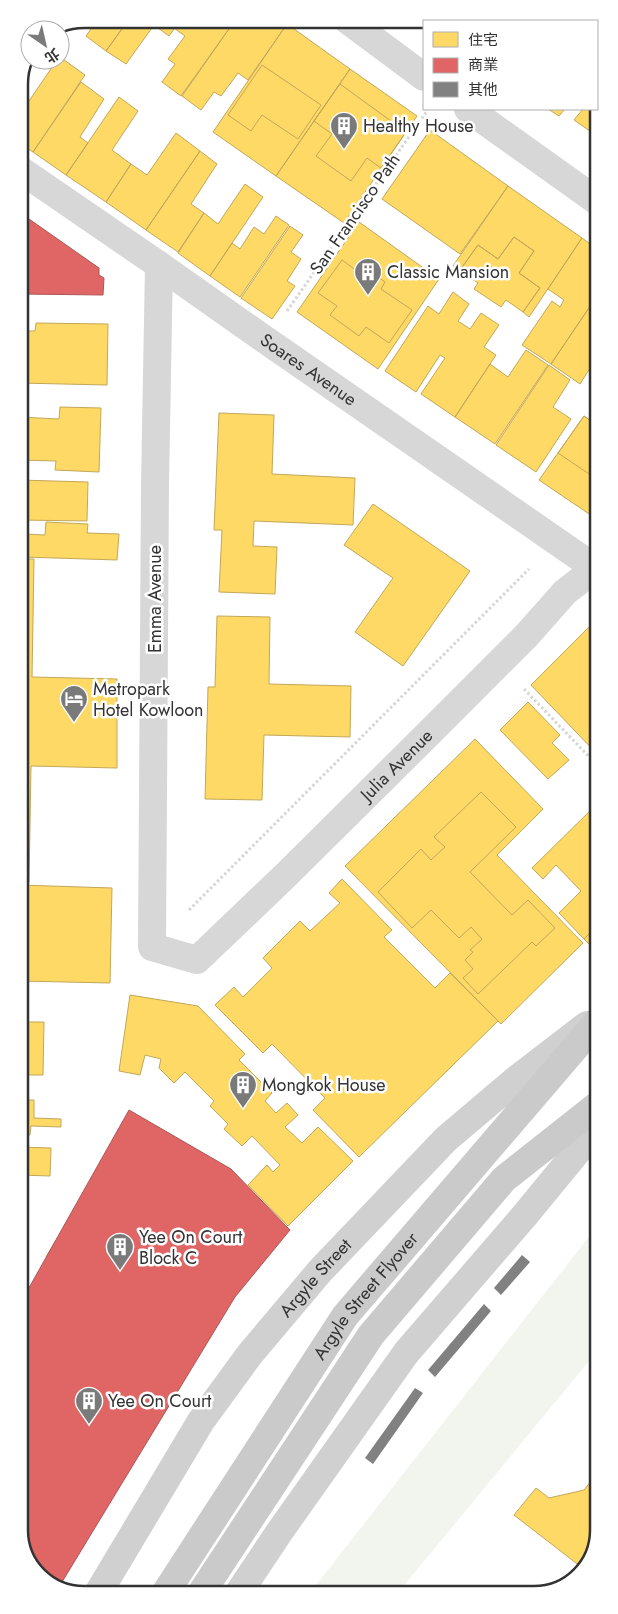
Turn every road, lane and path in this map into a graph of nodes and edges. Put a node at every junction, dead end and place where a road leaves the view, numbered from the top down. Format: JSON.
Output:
{"nodes":[{"id":1,"x":358,"y":28,"type":"edge"},
{"id":2,"x":423,"y":76,"type":"edge"},
{"id":3,"x":427,"y":110,"type":"edge"},
{"id":4,"x":469,"y":110,"type":"edge"},
{"id":5,"x":28,"y":175,"type":"edge"},
{"id":6,"x":590,"y":196,"type":"edge"},
{"id":7,"x":160,"y":265,"type":"junction"},
{"id":8,"x":282,"y":318,"type":"dead end"},
{"id":9,"x":590,"y":566,"type":"edge"},
{"id":10,"x":529,"y":569,"type":"dead end"},
{"id":11,"x":590,"y":574,"type":"edge"},
{"id":12,"x":520,"y":686,"type":"dead end"},
{"id":13,"x":590,"y":758,"type":"edge"},
{"id":14,"x":187,"y":912,"type":"dead end"},
{"id":15,"x":197,"y":960,"type":"joint"},
{"id":16,"x":590,"y":1022,"type":"edge"},
{"id":17,"x":590,"y":1030,"type":"edge"},
{"id":18,"x":590,"y":1111,"type":"edge"},
{"id":19,"x":590,"y":1135,"type":"edge"},
{"id":20,"x":102,"y":1586,"type":"edge"},
{"id":21,"x":170,"y":1586,"type":"edge"},
{"id":22,"x":205,"y":1586,"type":"edge"},
{"id":23,"x":243,"y":1586,"type":"edge"}],
"edges":[{"from":1,"to":2,"type":"street"},
{"from":3,"to":8,"type":"path","name":"San Francisco Path"},
{"from":4,"to":6,"type":"street"},
{"from":5,"to":7,"type":"street","name":"Soares Avenue"},
{"from":7,"to":9,"type":"street","name":"Soares Avenue"},
{"from":7,"to":15,"type":"street","name":"Emma Avenue"},
{"from":10,"to":14,"type":"path"},
{"from":11,"to":15,"type":"street","name":"Julia Avenue"},
{"from":12,"to":13,"type":"path"},
{"from":16,"to":20,"type":"main road","name":"Argyle Street"},
{"from":17,"to":21,"type":"main road","name":"Argyle Street Flyover"},
{"from":18,"to":22,"type":"main road","name":"Argyle Street Flyover"},
{"from":19,"to":23,"type":"main road"}]}
